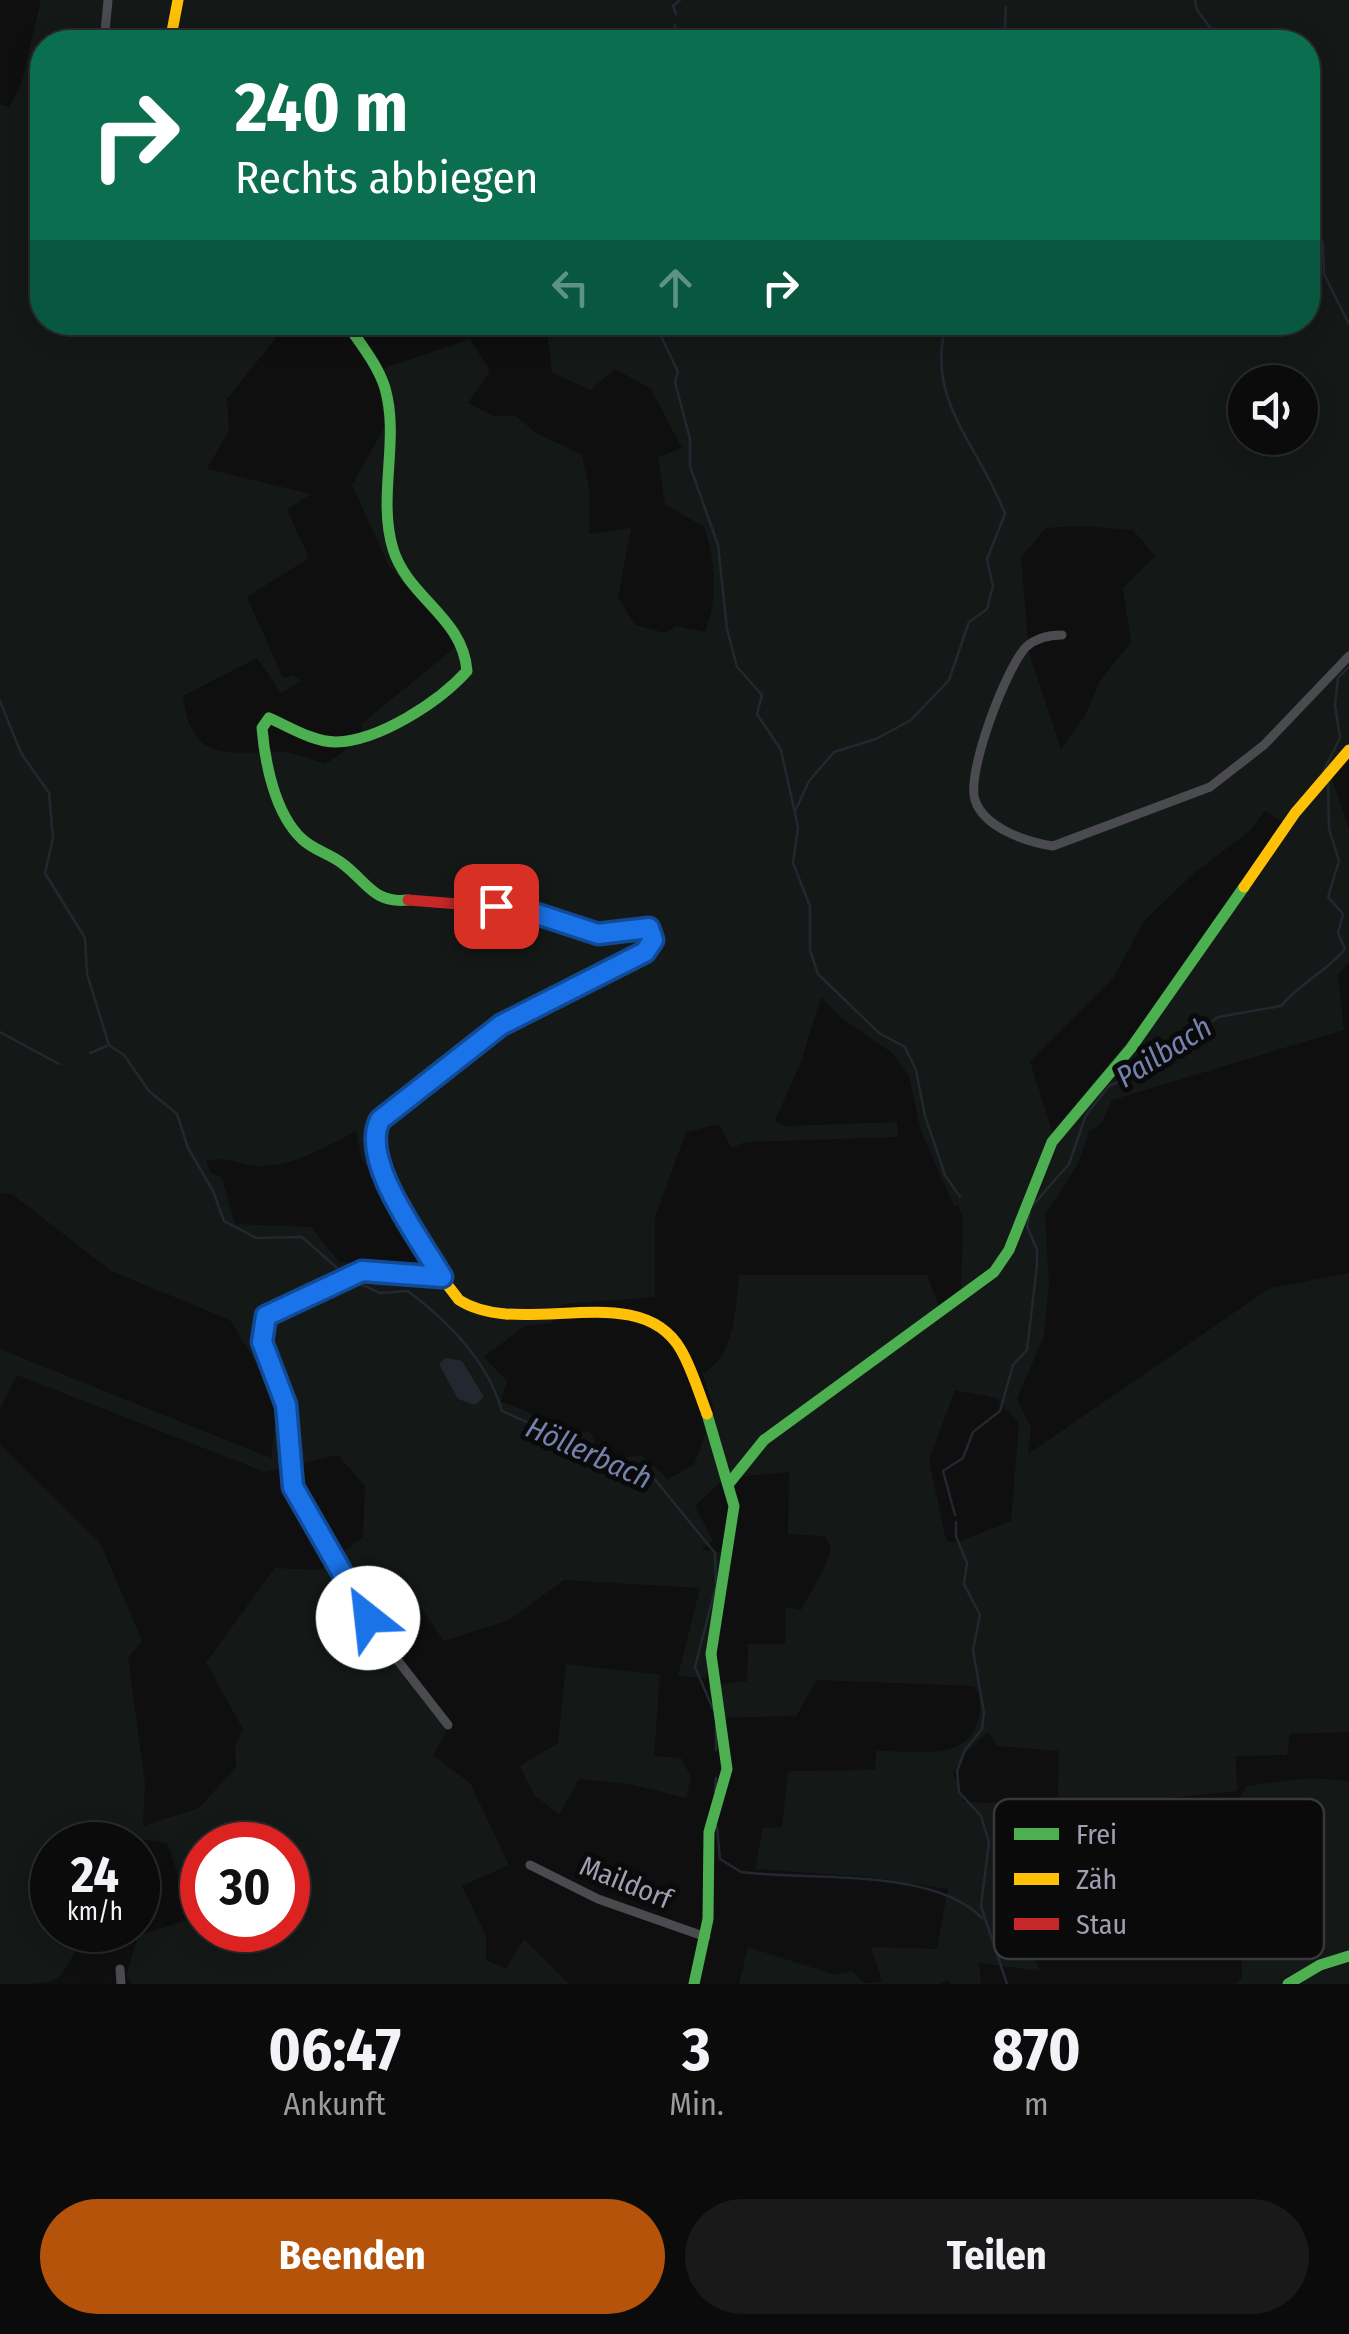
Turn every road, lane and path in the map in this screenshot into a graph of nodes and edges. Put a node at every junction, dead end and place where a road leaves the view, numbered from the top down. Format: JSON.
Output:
{"nodes":[{"id":1,"x":108,"y":0,"type":"edge"},
{"id":2,"x":178,"y":0,"type":"edge"},
{"id":3,"x":105,"y":30,"type":"edge"},
{"id":4,"x":172,"y":30,"type":"edge"},
{"id":5,"x":354,"y":335,"type":"edge"},
{"id":6,"x":1062,"y":634,"type":"dead end"},
{"id":7,"x":1349,"y":656,"type":"edge"},
{"id":8,"x":1349,"y":750,"type":"edge"},
{"id":9,"x":442,"y":1277,"type":"junction"},
{"id":10,"x":731,"y":1481,"type":"junction"},
{"id":11,"x":448,"y":1725,"type":"dead end"},
{"id":12,"x":530,"y":1865,"type":"dead end"},
{"id":13,"x":706,"y":1937,"type":"junction"},
{"id":14,"x":1349,"y":1956,"type":"edge"},
{"id":15,"x":120,"y":1969,"type":"dead end"},
{"id":16,"x":121,"y":1984,"type":"edge"},
{"id":17,"x":694,"y":1984,"type":"edge"},
{"id":18,"x":1288,"y":1984,"type":"edge"}],
"edges":[{"from":1,"to":3,"type":"street"},
{"from":2,"to":4,"type":"street"},
{"from":5,"to":9,"type":"street"},
{"from":6,"to":7,"type":"street"},
{"from":8,"to":10,"type":"street"},
{"from":9,"to":10,"type":"street"},
{"from":9,"to":11,"type":"street"},
{"from":10,"to":13,"type":"street"},
{"from":12,"to":13,"type":"street","name":"Maildorf"},
{"from":13,"to":17,"type":"street"},
{"from":14,"to":18,"type":"street"},
{"from":15,"to":16,"type":"street"}]}
